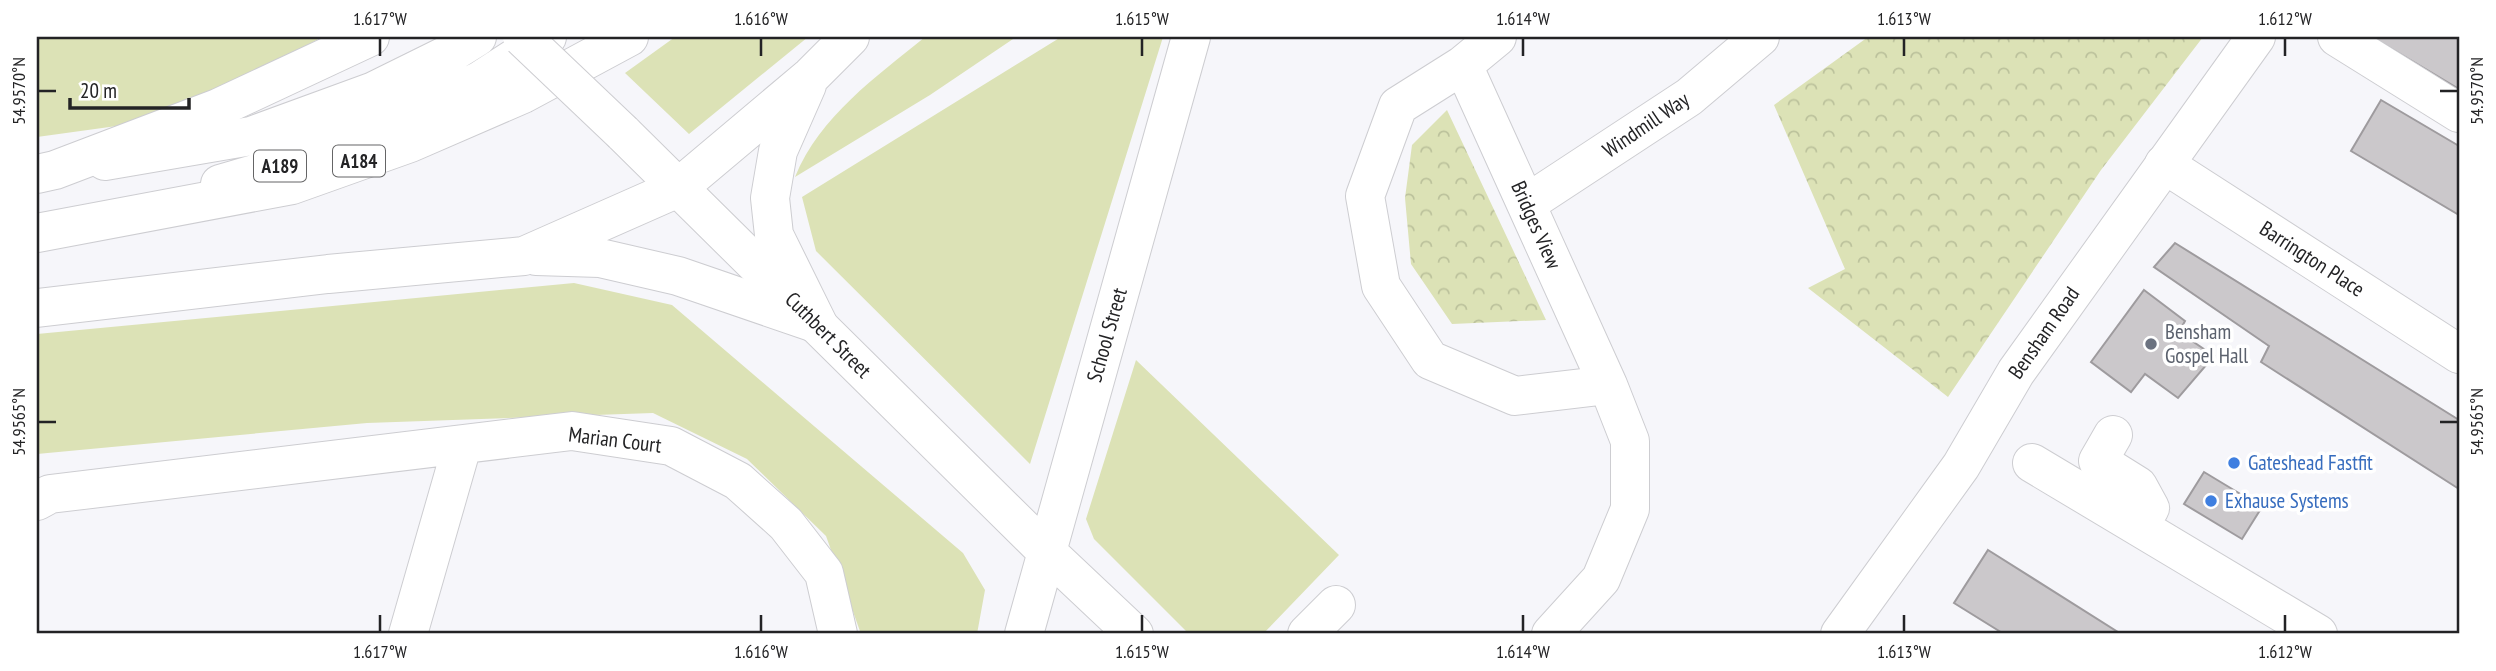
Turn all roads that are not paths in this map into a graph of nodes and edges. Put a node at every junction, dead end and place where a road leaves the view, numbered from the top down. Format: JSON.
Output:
{"nodes":[{"id":1,"x":370,"y":37,"type":"edge"},
{"id":2,"x":477,"y":37,"type":"edge"},
{"id":3,"x":522,"y":37,"type":"edge"},
{"id":4,"x":547,"y":37,"type":"edge"},
{"id":5,"x":629,"y":37,"type":"edge"},
{"id":6,"x":850,"y":37,"type":"edge"},
{"id":7,"x":1191,"y":37,"type":"edge"},
{"id":8,"x":1497,"y":37,"type":"edge"},
{"id":9,"x":1760,"y":37,"type":"edge"},
{"id":10,"x":2256,"y":37,"type":"edge"},
{"id":11,"x":2337,"y":37,"type":"edge"},
{"id":12,"x":1463,"y":65,"type":"junction"},
{"id":13,"x":811,"y":76,"type":"junction"},
{"id":14,"x":2459,"y":113,"type":"edge"},
{"id":15,"x":2164,"y":164,"type":"junction"},
{"id":16,"x":46,"y":172,"type":"edge"},
{"id":17,"x":678,"y":188,"type":"junction"},
{"id":18,"x":1526,"y":204,"type":"junction"},
{"id":19,"x":53,"y":229,"type":"edge"},
{"id":20,"x":524,"y":256,"type":"junction"},
{"id":21,"x":37,"y":309,"type":"edge"},
{"id":22,"x":818,"y":324,"type":"junction"},
{"id":23,"x":2459,"y":354,"type":"edge"},
{"id":24,"x":1608,"y":385,"type":"junction"},
{"id":25,"x":2113,"y":435,"type":"dead end"},
{"id":26,"x":462,"y":446,"type":"junction"},
{"id":27,"x":2032,"y":463,"type":"dead end"},
{"id":28,"x":37,"y":501,"type":"edge"},
{"id":29,"x":2139,"y":527,"type":"junction"},
{"id":30,"x":1047,"y":552,"type":"junction"},
{"id":31,"x":1336,"y":605,"type":"dead end"},
{"id":32,"x":408,"y":634,"type":"edge"},
{"id":33,"x":838,"y":634,"type":"edge"},
{"id":34,"x":1024,"y":634,"type":"edge"},
{"id":35,"x":1134,"y":634,"type":"edge"},
{"id":36,"x":1307,"y":634,"type":"edge"},
{"id":37,"x":1551,"y":634,"type":"edge"},
{"id":38,"x":1840,"y":634,"type":"edge"},
{"id":39,"x":2318,"y":634,"type":"edge"}],
"edges":[{"from":1,"to":16,"type":"main road"},
{"from":2,"to":16,"type":"main road","number":"A189"},
{"from":3,"to":17,"type":"main road","name":"Cuthbert Street","bridge":true},
{"from":4,"to":19,"type":"main road","number":"A189"},
{"from":5,"to":19,"type":"main road","number":"A184"},
{"from":6,"to":13,"type":"main road"},
{"from":7,"to":30,"type":"main road","name":"School Street"},
{"from":8,"to":12,"type":"main road"},
{"from":9,"to":18,"type":"main road","name":"Windmill Way"},
{"from":10,"to":15,"type":"main road","name":"Bensham Road"},
{"from":11,"to":14,"type":"main road"},
{"from":12,"to":18,"type":"main road","name":"Bridges View"},
{"from":12,"to":24,"type":"main road"},
{"from":13,"to":17,"type":"main road"},
{"from":13,"to":22,"type":"main road"},
{"from":15,"to":23,"type":"main road","name":"Barrington Place"},
{"from":15,"to":38,"type":"main road","name":"Bensham Road"},
{"from":17,"to":20,"type":"main road"},
{"from":17,"to":22,"type":"main road","name":"Cuthbert Street"},
{"from":18,"to":24,"type":"main road","name":"Bridges View"},
{"from":20,"to":21,"type":"main road"},
{"from":20,"to":22,"type":"main road"},
{"from":22,"to":30,"type":"main road","name":"Cuthbert Street"},
{"from":24,"to":37,"type":"main road","name":"Bridges View"},
{"from":25,"to":29,"type":"main road"},
{"from":26,"to":28,"type":"main road","name":"Marian Court"},
{"from":26,"to":32,"type":"main road"},
{"from":26,"to":33,"type":"main road","name":"Marian Court"},
{"from":27,"to":29,"type":"main road"},
{"from":29,"to":39,"type":"main road"},
{"from":30,"to":34,"type":"main road","name":"School Street"},
{"from":30,"to":35,"type":"main road","name":"Cuthbert Street"},
{"from":31,"to":36,"type":"main road"}]}
